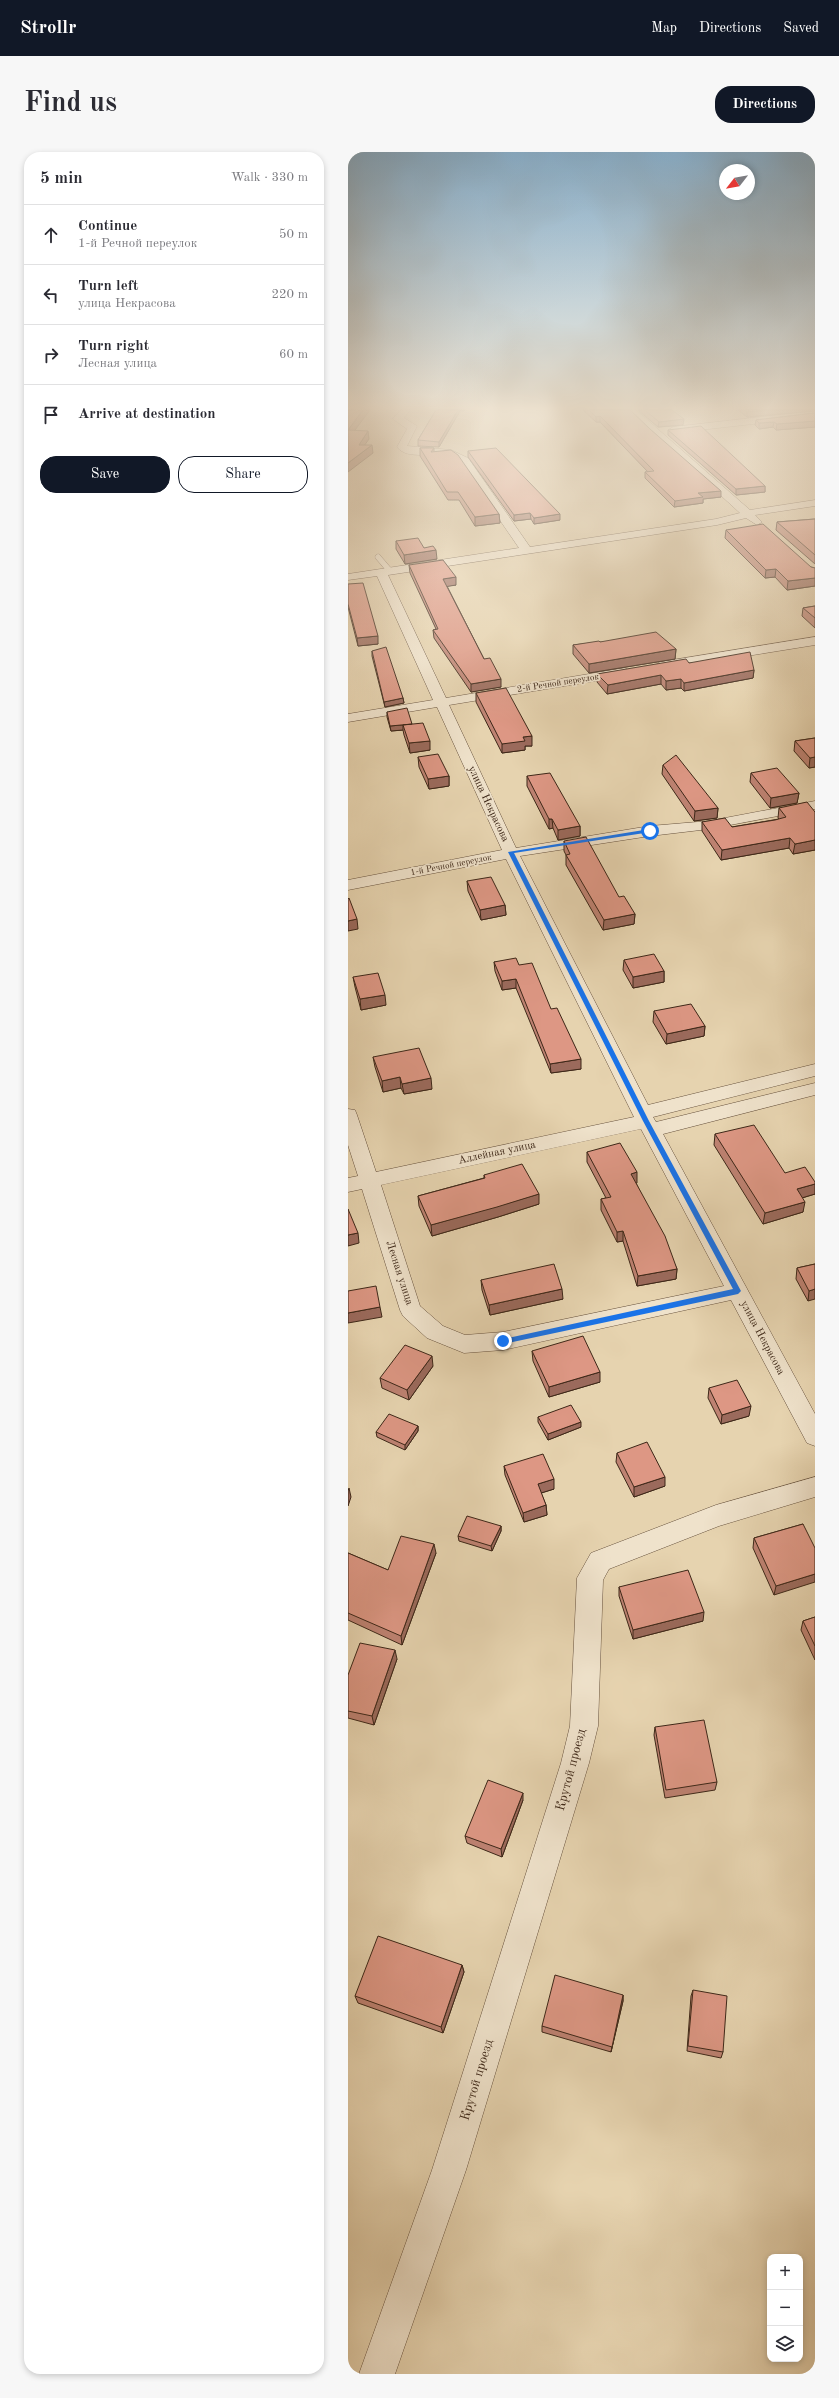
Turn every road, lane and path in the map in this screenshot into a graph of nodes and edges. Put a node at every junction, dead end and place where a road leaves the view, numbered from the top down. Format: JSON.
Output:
{"nodes":[{"id":1,"x":501,"y":514,"type":"edge"},
{"id":2,"x":748,"y":514,"type":"joint"},
{"id":3,"x":764,"y":529,"type":"edge"},
{"id":4,"x":527,"y":551,"type":"junction"},
{"id":5,"x":378,"y":556,"type":"dead end"},
{"id":6,"x":385,"y":571,"type":"junction"},
{"id":7,"x":348,"y":577,"type":"edge"},
{"id":8,"x":815,"y":641,"type":"edge"},
{"id":9,"x":651,"y":668,"type":"edge"},
{"id":10,"x":635,"y":670,"type":"edge"},
{"id":11,"x":440,"y":703,"type":"junction"},
{"id":12,"x":348,"y":718,"type":"edge"},
{"id":13,"x":815,"y":805,"type":"edge"},
{"id":14,"x":511,"y":852,"type":"junction"},
{"id":15,"x":348,"y":886,"type":"edge"},
{"id":16,"x":815,"y":1070,"type":"edge"},
{"id":17,"x":815,"y":1089,"type":"edge"},
{"id":18,"x":348,"y":1115,"type":"edge"},
{"id":19,"x":647,"y":1121,"type":"junction"},
{"id":20,"x":369,"y":1180,"type":"junction"},
{"id":21,"x":348,"y":1185,"type":"edge"},
{"id":22,"x":738,"y":1291,"type":"junction"},
{"id":23,"x":815,"y":1436,"type":"edge"},
{"id":24,"x":815,"y":1487,"type":"edge"},
{"id":25,"x":377,"y":2374,"type":"edge"}],
"edges":[{"from":1,"to":4,"type":"street"},
{"from":2,"to":3,"type":"street"},
{"from":2,"to":4,"type":"street"},
{"from":4,"to":6,"type":"street"},
{"from":5,"to":6,"type":"lane"},
{"from":6,"to":7,"type":"street"},
{"from":6,"to":11,"type":"street","name":"улица Некрасова"},
{"from":8,"to":9,"type":"street"},
{"from":10,"to":11,"type":"street","name":"2-й Речной переулок"},
{"from":11,"to":12,"type":"street","name":"2-й Речной переулок"},
{"from":11,"to":14,"type":"street","name":"улица Некрасова"},
{"from":13,"to":14,"type":"street","name":"1-й Речной переулок"},
{"from":14,"to":15,"type":"street","name":"1-й Речной переулок"},
{"from":14,"to":19,"type":"street","name":"улица Некрасова"},
{"from":16,"to":19,"type":"street","name":"Аллейная улица"},
{"from":17,"to":19,"type":"street","name":"Аллейная улица"},
{"from":18,"to":20,"type":"street","name":"Лесная улица"},
{"from":19,"to":20,"type":"street","name":"Аллейная улица"},
{"from":19,"to":22,"type":"street","name":"улица Некрасова"},
{"from":20,"to":21,"type":"street","name":"Аллейная улица"},
{"from":20,"to":22,"type":"street","name":"Лесная улица"},
{"from":22,"to":23,"type":"street","name":"улица Некрасова"},
{"from":24,"to":25,"type":"street","name":"Крутой проезд"}]}
